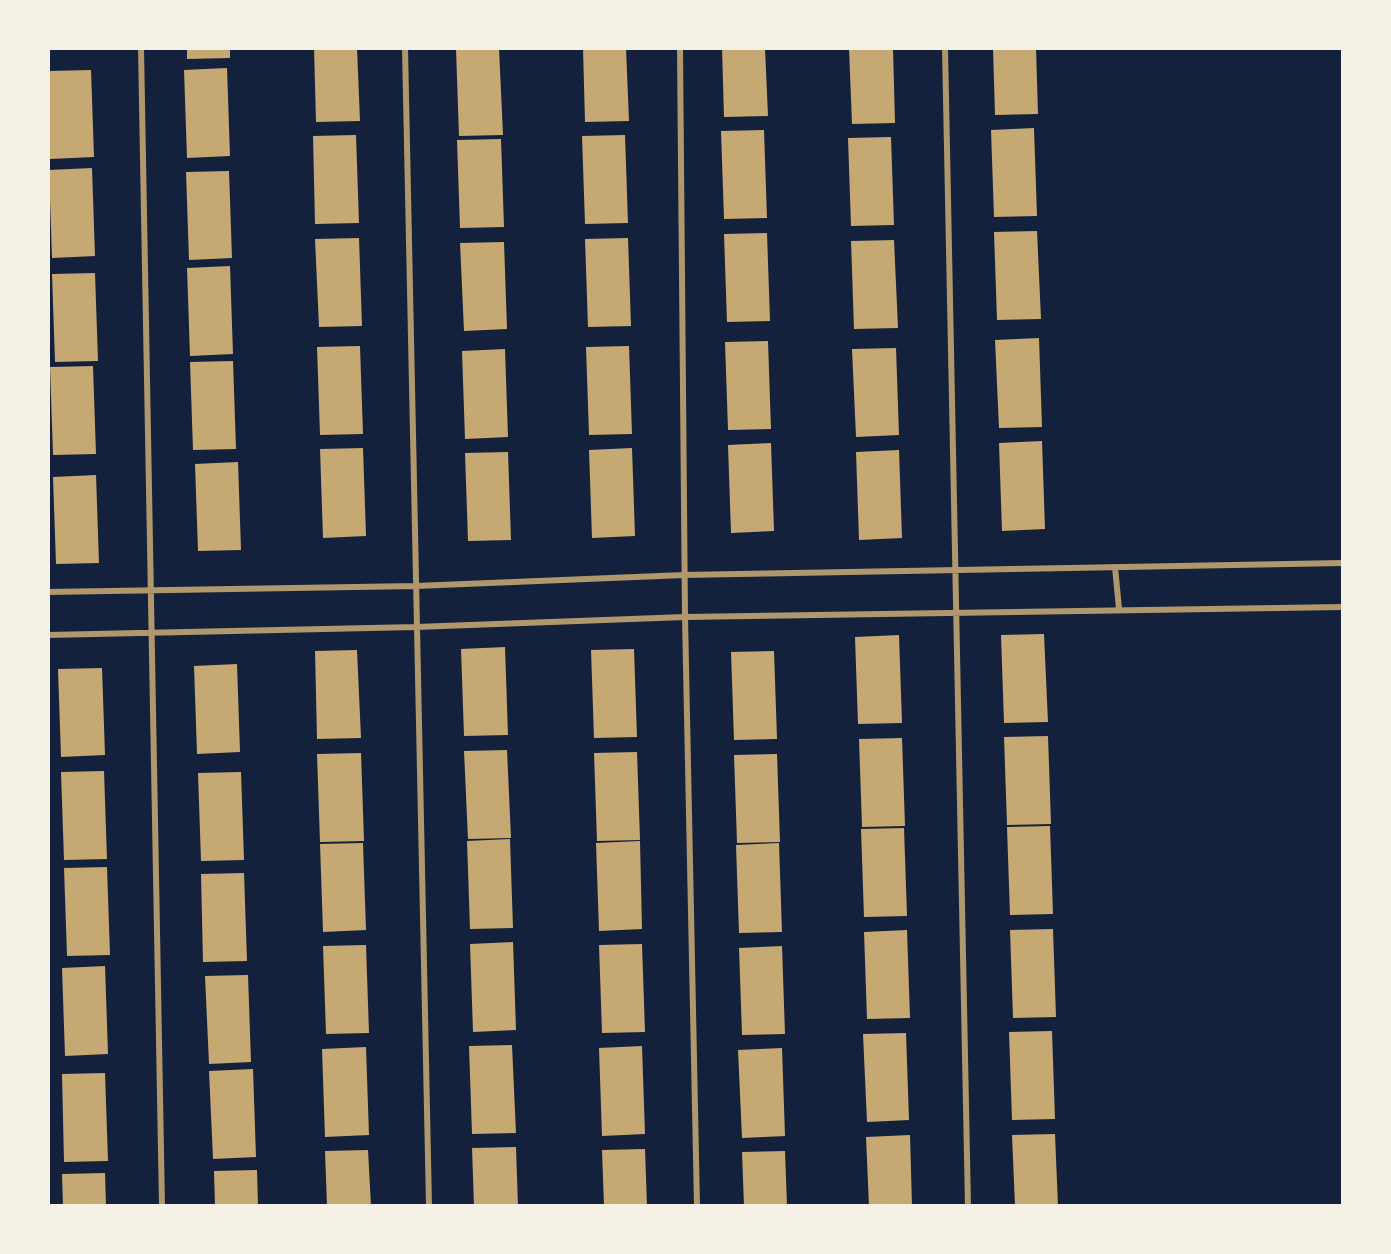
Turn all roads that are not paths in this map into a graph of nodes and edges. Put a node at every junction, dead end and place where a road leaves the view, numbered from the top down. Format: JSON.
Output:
{"nodes":[{"id":1,"x":141,"y":48,"type":"edge"},
{"id":2,"x":405,"y":48,"type":"edge"},
{"id":3,"x":680,"y":48,"type":"edge"},
{"id":4,"x":945,"y":48,"type":"edge"},
{"id":5,"x":1343,"y":563,"type":"edge"},
{"id":6,"x":1115,"y":567,"type":"junction"},
{"id":7,"x":956,"y":570,"type":"junction"},
{"id":8,"x":684,"y":575,"type":"junction"},
{"id":9,"x":416,"y":586,"type":"junction"},
{"id":10,"x":151,"y":591,"type":"junction"},
{"id":11,"x":48,"y":592,"type":"edge"},
{"id":12,"x":1343,"y":607,"type":"edge"},
{"id":13,"x":1119,"y":609,"type":"junction"},
{"id":14,"x":957,"y":612,"type":"junction"},
{"id":15,"x":685,"y":617,"type":"junction"},
{"id":16,"x":416,"y":627,"type":"junction"},
{"id":17,"x":150,"y":633,"type":"junction"},
{"id":18,"x":48,"y":635,"type":"edge"},
{"id":19,"x":162,"y":1206,"type":"edge"},
{"id":20,"x":429,"y":1206,"type":"edge"},
{"id":21,"x":697,"y":1206,"type":"edge"},
{"id":22,"x":968,"y":1206,"type":"edge"}],
"edges":[{"from":1,"to":10,"type":"street"},
{"from":2,"to":9,"type":"street"},
{"from":3,"to":8,"type":"street"},
{"from":4,"to":7,"type":"street"},
{"from":5,"to":6,"type":"street"},
{"from":6,"to":7,"type":"street"},
{"from":6,"to":13,"type":"street"},
{"from":7,"to":8,"type":"street"},
{"from":7,"to":14,"type":"street"},
{"from":8,"to":9,"type":"street"},
{"from":8,"to":15,"type":"street"},
{"from":9,"to":10,"type":"street"},
{"from":9,"to":16,"type":"street"},
{"from":10,"to":11,"type":"street"},
{"from":10,"to":17,"type":"street"},
{"from":12,"to":13,"type":"street"},
{"from":13,"to":14,"type":"street"},
{"from":14,"to":15,"type":"street"},
{"from":14,"to":22,"type":"street"},
{"from":15,"to":16,"type":"street"},
{"from":15,"to":21,"type":"street"},
{"from":16,"to":17,"type":"street"},
{"from":16,"to":20,"type":"street"},
{"from":17,"to":18,"type":"street"},
{"from":17,"to":19,"type":"street"}]}
